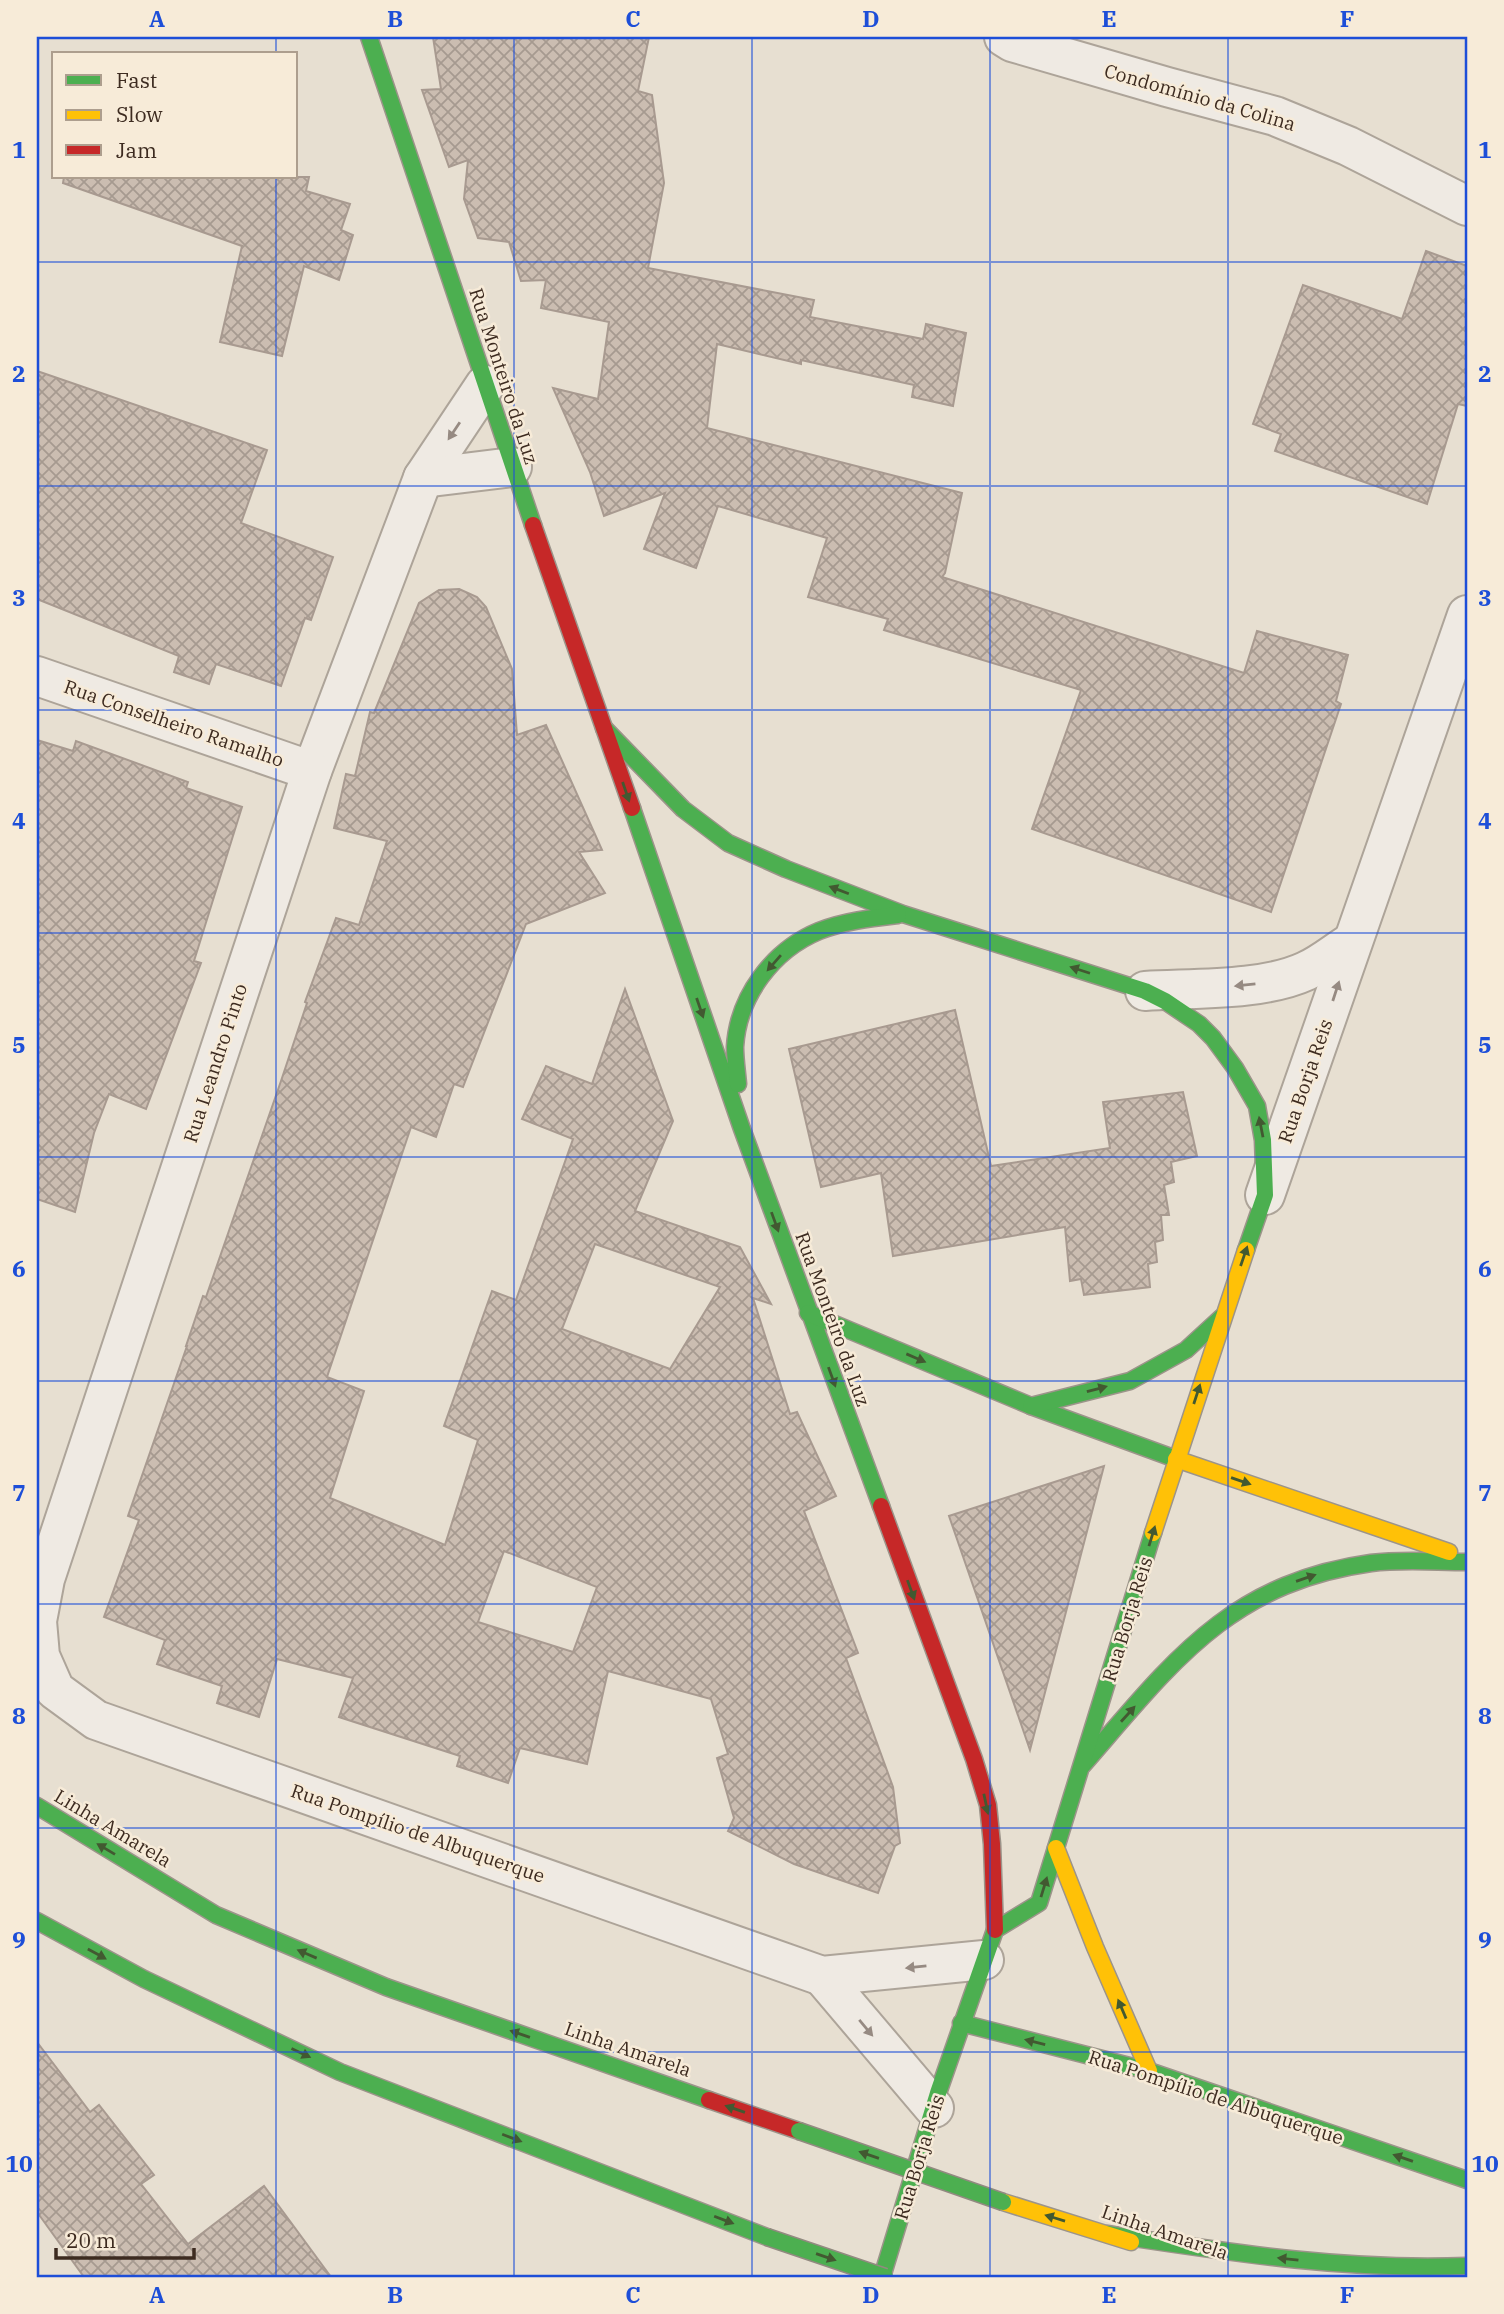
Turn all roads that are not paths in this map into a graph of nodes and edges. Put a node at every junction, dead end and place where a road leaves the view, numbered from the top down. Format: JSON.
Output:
{"nodes":[{"id":1,"x":369,"y":37,"type":"edge"},
{"id":2,"x":1004,"y":37,"type":"edge"},
{"id":3,"x":1467,"y":206,"type":"edge"},
{"id":4,"x":485,"y":385,"type":"junction"},
{"id":5,"x":512,"y":467,"type":"junction"},
{"id":6,"x":422,"y":478,"type":"junction"},
{"id":7,"x":1467,"y":615,"type":"edge"},
{"id":8,"x":37,"y":676,"type":"edge"},
{"id":9,"x":604,"y":728,"type":"junction"},
{"id":10,"x":312,"y":771,"type":"junction"},
{"id":11,"x":904,"y":914,"type":"junction"},
{"id":12,"x":1352,"y":942,"type":"junction"},
{"id":13,"x":1145,"y":991,"type":"junction"},
{"id":14,"x":741,"y":1129,"type":"junction"},
{"id":15,"x":1265,"y":1195,"type":"junction"},
{"id":16,"x":808,"y":1312,"type":"junction"},
{"id":17,"x":1223,"y":1316,"type":"junction"},
{"id":18,"x":1031,"y":1406,"type":"junction"},
{"id":19,"x":1176,"y":1459,"type":"junction"},
{"id":20,"x":1467,"y":1560,"type":"edge"},
{"id":21,"x":40,"y":1656,"type":"joint"},
{"id":22,"x":1083,"y":1765,"type":"junction"},
{"id":23,"x":37,"y":1806,"type":"edge"},
{"id":24,"x":1056,"y":1848,"type":"junction"},
{"id":25,"x":37,"y":1921,"type":"edge"},
{"id":26,"x":990,"y":1945,"type":"junction"},
{"id":27,"x":822,"y":1976,"type":"junction"},
{"id":28,"x":961,"y":2023,"type":"junction"},
{"id":29,"x":1149,"y":2071,"type":"junction"},
{"id":30,"x":934,"y":2108,"type":"junction"},
{"id":31,"x":1467,"y":2180,"type":"edge"},
{"id":32,"x":1107,"y":2234,"type":"junction"},
{"id":33,"x":1193,"y":2264,"type":"dead end"},
{"id":34,"x":1467,"y":2266,"type":"edge"},
{"id":35,"x":884,"y":2277,"type":"edge"}],
"edges":[{"from":1,"to":4,"type":"main road","name":"Rua Monteiro da Luz"},
{"from":2,"to":3,"type":"street","name":"Condomínio da Colina"},
{"from":4,"to":5,"type":"main road","name":"Rua Monteiro da Luz"},
{"from":4,"to":6,"type":"street","name":"Rua Leandro Pinto","one_way":true},
{"from":5,"to":6,"type":"street"},
{"from":5,"to":9,"type":"main road","name":"Rua Monteiro da Luz"},
{"from":6,"to":10,"type":"street","name":"Rua Leandro Pinto"},
{"from":7,"to":12,"type":"street","name":"Rua Borja Reis"},
{"from":8,"to":10,"type":"street","name":"Rua Conselheiro Ramalho"},
{"from":11,"to":9,"type":"main road","name":"Rua Monteiro da Luz","one_way":true},
{"from":9,"to":14,"type":"main road","name":"Rua Monteiro da Luz","one_way":true},
{"from":10,"to":21,"type":"street","name":"Rua Leandro Pinto"},
{"from":13,"to":11,"type":"main road","name":"Rua Monteiro da Luz","one_way":true},
{"from":11,"to":14,"type":"main road","one_way":true},
{"from":12,"to":13,"type":"street","one_way":true},
{"from":15,"to":12,"type":"street","name":"Rua Borja Reis","one_way":true},
{"from":15,"to":13,"type":"main road","name":"Rua Monteiro da Luz","one_way":true},
{"from":14,"to":16,"type":"main road","name":"Rua Monteiro da Luz","one_way":true},
{"from":17,"to":15,"type":"main road","name":"Rua Borja Reis","one_way":true},
{"from":16,"to":18,"type":"main road","one_way":true},
{"from":16,"to":26,"type":"main road","name":"Rua Monteiro da Luz","one_way":true},
{"from":18,"to":17,"type":"main road","one_way":true},
{"from":19,"to":17,"type":"main road","name":"Rua Borja Reis","one_way":true},
{"from":18,"to":19,"type":"main road"},
{"from":19,"to":20,"type":"main road","one_way":true},
{"from":22,"to":19,"type":"main road","name":"Rua Borja Reis","one_way":true},
{"from":22,"to":20,"type":"main road","one_way":true},
{"from":21,"to":27,"type":"street","name":"Rua Pompílio de Albuquerque"},
{"from":22,"to":24,"type":"main road","name":"Rua Borja Reis"},
{"from":32,"to":23,"type":"main road","name":"Linha Amarela","one_way":true,"bridge":true},
{"from":26,"to":24,"type":"main road","name":"Rua Borja Reis","one_way":true},
{"from":29,"to":24,"type":"main road","one_way":true},
{"from":25,"to":35,"type":"main road","one_way":true,"bridge":true},
{"from":26,"to":27,"type":"street","name":"Rua Pompílio de Albuquerque","one_way":true},
{"from":26,"to":28,"type":"main road","name":"Rua Borja Reis"},
{"from":27,"to":30,"type":"street","one_way":true},
{"from":29,"to":28,"type":"main road","name":"Rua Pompílio de Albuquerque","one_way":true},
{"from":28,"to":30,"type":"main road","name":"Rua Borja Reis"},
{"from":31,"to":29,"type":"main road","name":"Rua Pompílio de Albuquerque","one_way":true},
{"from":30,"to":35,"type":"main road","name":"Rua Borja Reis"},
{"from":32,"to":33,"type":"main road","name":"Linha Amarela"},
{"from":34,"to":32,"type":"main road","one_way":true}]}
